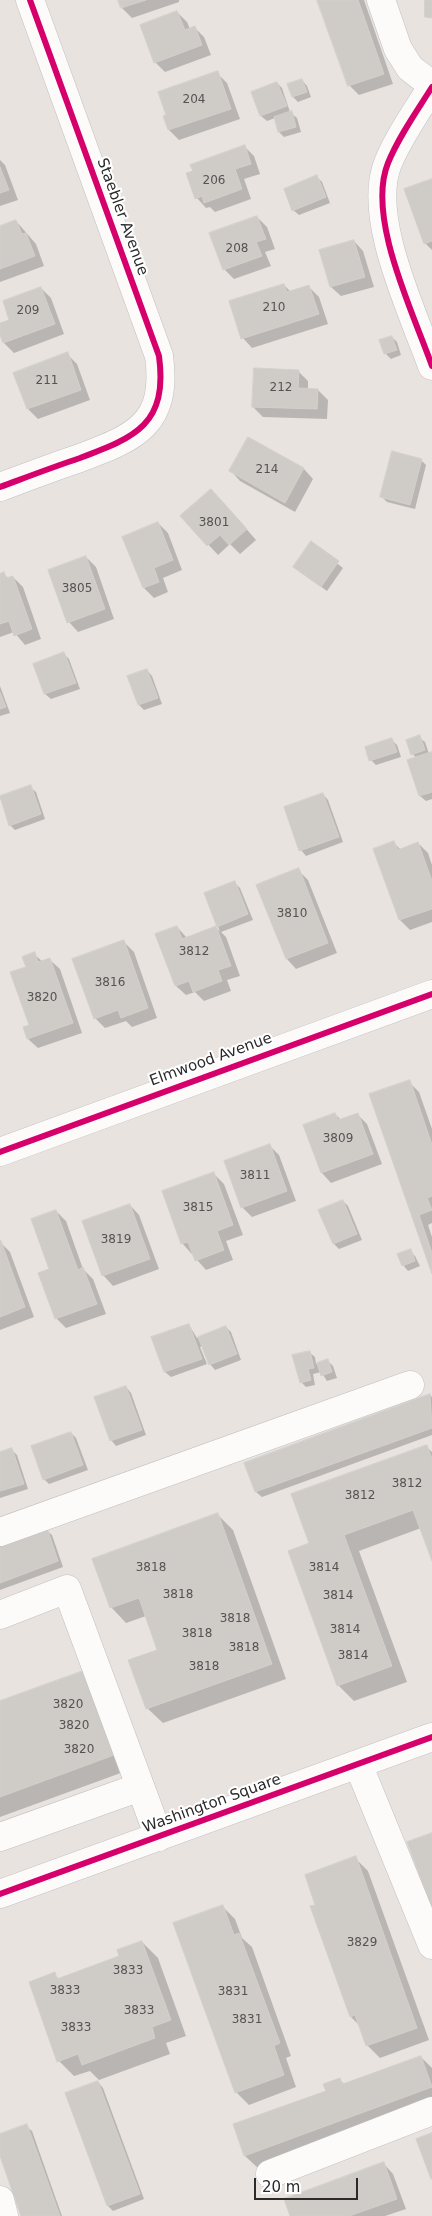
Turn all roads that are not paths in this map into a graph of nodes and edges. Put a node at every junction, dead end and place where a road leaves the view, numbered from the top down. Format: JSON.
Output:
{"nodes":[{"id":1,"x":30,"y":0,"type":"edge"},
{"id":2,"x":381,"y":0,"type":"edge"},
{"id":3,"x":432,"y":86,"type":"edge"},
{"id":4,"x":432,"y":366,"type":"edge"},
{"id":5,"x":0,"y":487,"type":"edge"},
{"id":6,"x":432,"y":994,"type":"edge"},
{"id":7,"x":0,"y":1152,"type":"edge"},
{"id":8,"x":410,"y":1385,"type":"dead end"},
{"id":9,"x":0,"y":1532,"type":"edge"},
{"id":10,"x":0,"y":1615,"type":"edge"},
{"id":11,"x":432,"y":1737,"type":"edge"},
{"id":12,"x":358,"y":1764,"type":"junction"},
{"id":13,"x":140,"y":1786,"type":"junction"},
{"id":14,"x":0,"y":1837,"type":"edge"},
{"id":15,"x":158,"y":1837,"type":"junction"},
{"id":16,"x":0,"y":1894,"type":"edge"},
{"id":17,"x":432,"y":1945,"type":"edge"},
{"id":18,"x":432,"y":2111,"type":"edge"},
{"id":19,"x":270,"y":2174,"type":"dead end"},
{"id":20,"x":0,"y":2200,"type":"edge"},
{"id":21,"x":4,"y":2216,"type":"edge"}],
"edges":[{"from":1,"to":5,"type":"street","name":"Staebler Avenue"},
{"from":2,"to":3,"type":"street"},
{"from":3,"to":4,"type":"street"},
{"from":6,"to":7,"type":"street","name":"Elmwood Avenue"},
{"from":8,"to":9,"type":"street"},
{"from":10,"to":13,"type":"street"},
{"from":11,"to":12,"type":"street","name":"Washington Square"},
{"from":12,"to":15,"type":"street","name":"Washington Square"},
{"from":12,"to":17,"type":"street"},
{"from":13,"to":14,"type":"street"},
{"from":13,"to":15,"type":"street"},
{"from":15,"to":16,"type":"street","name":"Washington Square"},
{"from":18,"to":19,"type":"street"},
{"from":20,"to":21,"type":"street"}]}
